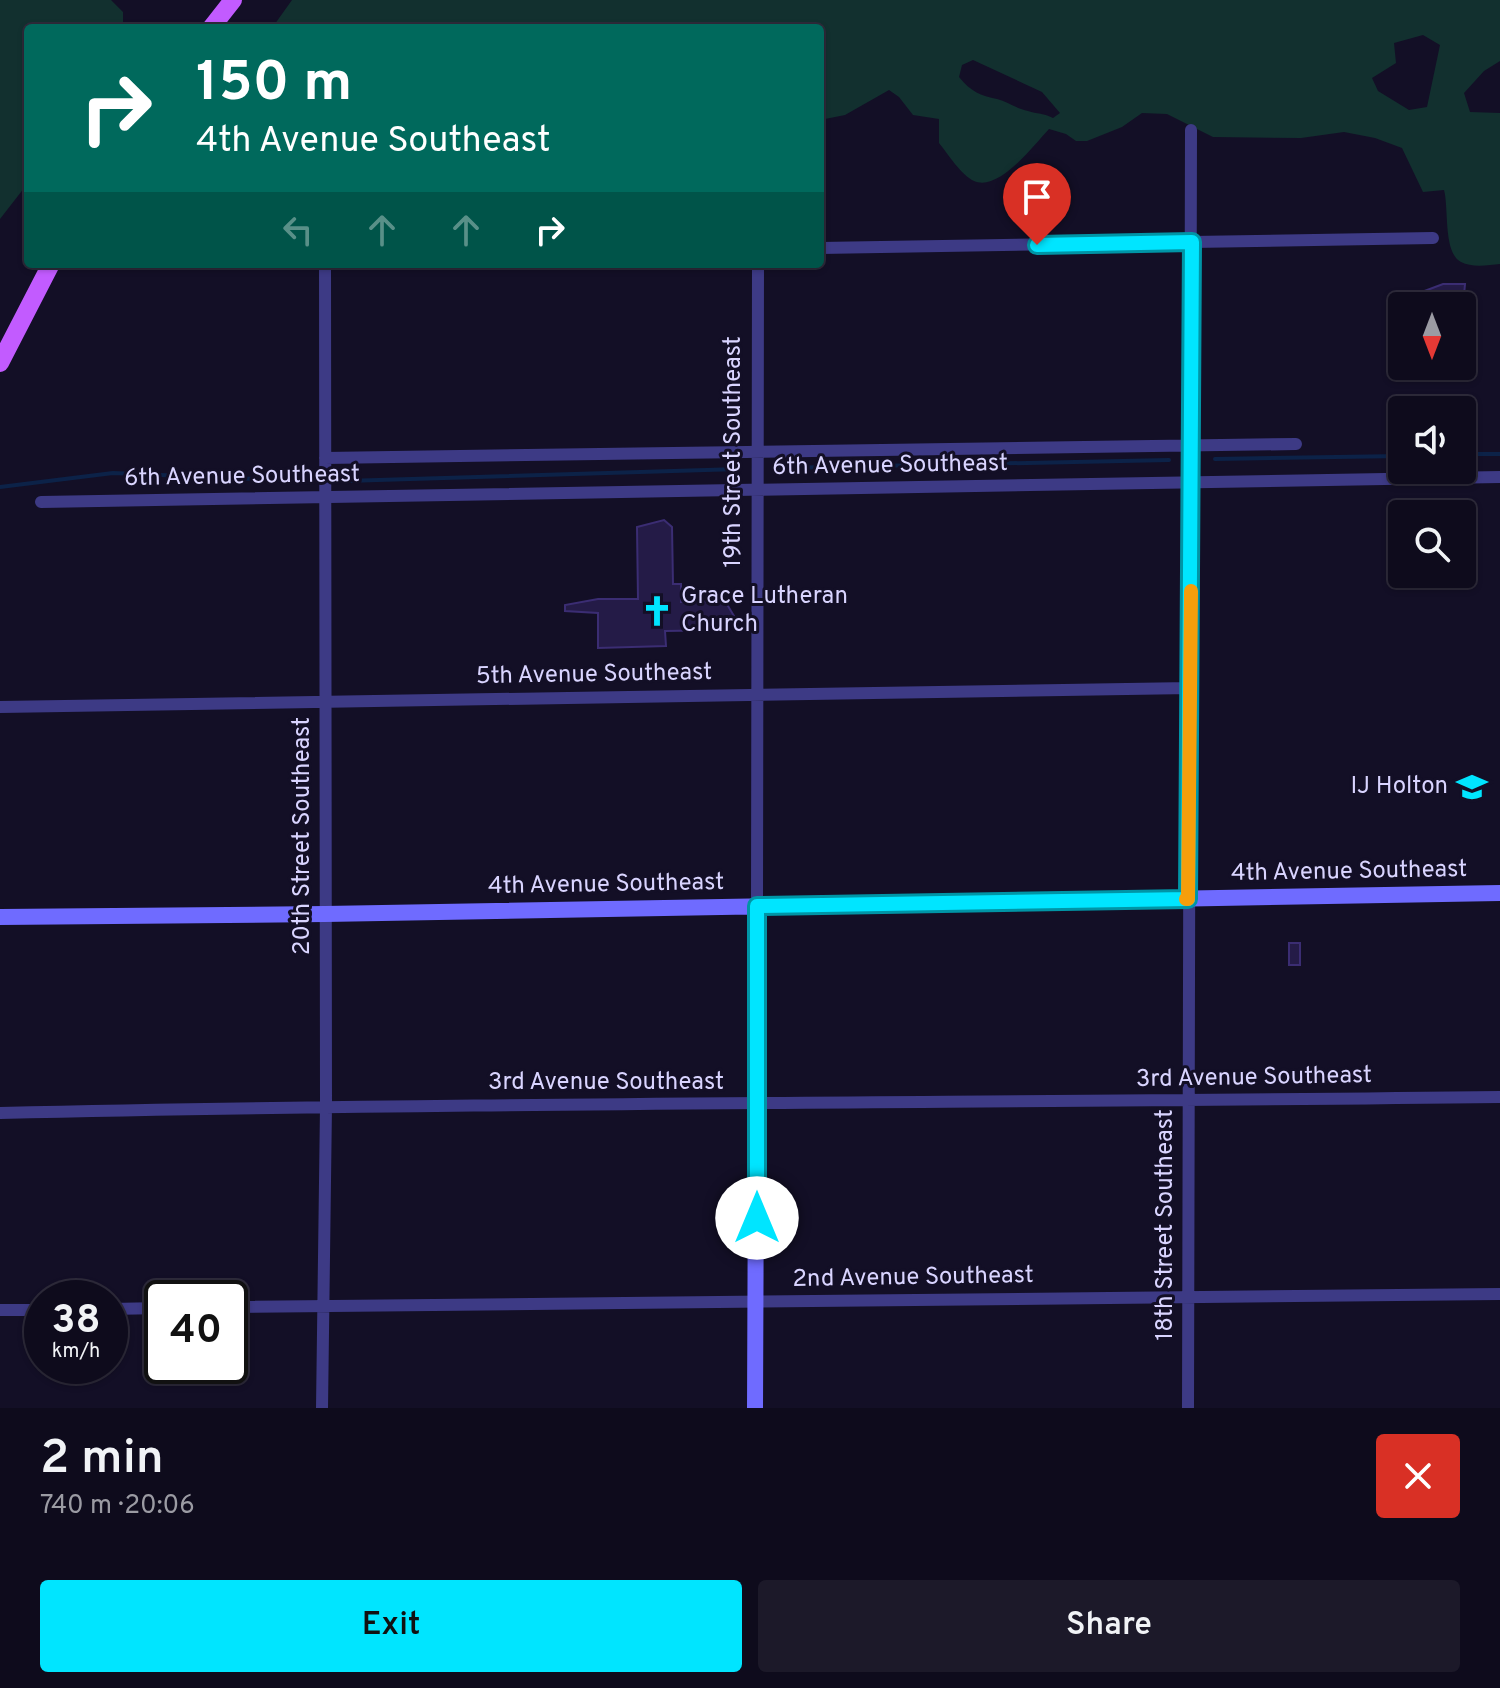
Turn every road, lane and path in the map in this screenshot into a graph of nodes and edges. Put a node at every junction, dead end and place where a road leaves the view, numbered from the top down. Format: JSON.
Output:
{"nodes":[{"id":1,"x":233,"y":0,"type":"edge"},
{"id":2,"x":214,"y":24,"type":"edge"},
{"id":3,"x":1191,"y":130,"type":"dead end"},
{"id":4,"x":1433,"y":238,"type":"dead end"},
{"id":5,"x":1192,"y":242,"type":"junction"},
{"id":6,"x":824,"y":248,"type":"edge"},
{"id":7,"x":49,"y":268,"type":"edge"},
{"id":8,"x":325,"y":268,"type":"edge"},
{"id":9,"x":758,"y":268,"type":"edge"},
{"id":10,"x":0,"y":363,"type":"edge"},
{"id":11,"x":1296,"y":444,"type":"dead end"},
{"id":12,"x":1191,"y":445,"type":"junction"},
{"id":13,"x":758,"y":451,"type":"junction"},
{"id":14,"x":325,"y":458,"type":"junction"},
{"id":15,"x":1500,"y":477,"type":"edge"},
{"id":16,"x":1192,"y":482,"type":"junction"},
{"id":17,"x":758,"y":490,"type":"junction"},
{"id":18,"x":325,"y":498,"type":"junction"},
{"id":19,"x":41,"y":502,"type":"dead end"},
{"id":20,"x":1190,"y":688,"type":"junction"},
{"id":21,"x":758,"y":694,"type":"junction"},
{"id":22,"x":325,"y":701,"type":"junction"},
{"id":23,"x":0,"y":707,"type":"edge"},
{"id":24,"x":1500,"y":893,"type":"edge"},
{"id":25,"x":1188,"y":899,"type":"junction"},
{"id":26,"x":757,"y":906,"type":"junction"},
{"id":27,"x":325,"y":914,"type":"junction"},
{"id":28,"x":0,"y":917,"type":"edge"},
{"id":29,"x":1500,"y":1097,"type":"edge"},
{"id":30,"x":1188,"y":1101,"type":"junction"},
{"id":31,"x":757,"y":1105,"type":"junction"},
{"id":32,"x":326,"y":1106,"type":"junction"},
{"id":33,"x":0,"y":1113,"type":"edge"},
{"id":34,"x":1500,"y":1294,"type":"edge"},
{"id":35,"x":1188,"y":1297,"type":"junction"},
{"id":36,"x":756,"y":1303,"type":"junction"},
{"id":37,"x":322,"y":1306,"type":"junction"},
{"id":38,"x":248,"y":1307,"type":"edge"},
{"id":39,"x":0,"y":1310,"type":"edge"},
{"id":40,"x":24,"y":1310,"type":"edge"},
{"id":41,"x":322,"y":1408,"type":"edge"},
{"id":42,"x":755,"y":1408,"type":"edge"},
{"id":43,"x":1188,"y":1408,"type":"edge"}],
"edges":[{"from":1,"to":2,"type":"main road"},
{"from":3,"to":5,"type":"street","name":"18th Street Southeast"},
{"from":4,"to":5,"type":"street"},
{"from":5,"to":6,"type":"street"},
{"from":5,"to":12,"type":"street","name":"18th Street Southeast"},
{"from":7,"to":10,"type":"main road"},
{"from":8,"to":14,"type":"street","name":"20th Street Southeast"},
{"from":9,"to":13,"type":"street","name":"19th Street Southeast"},
{"from":11,"to":12,"type":"street","name":"6th Avenue Southeast"},
{"from":12,"to":13,"type":"street","name":"6th Avenue Southeast"},
{"from":12,"to":16,"type":"street","name":"18th Street Southeast"},
{"from":13,"to":14,"type":"street","name":"6th Avenue Southeast"},
{"from":13,"to":17,"type":"street","name":"19th Street Southeast"},
{"from":14,"to":18,"type":"street","name":"20th Street Southeast"},
{"from":15,"to":16,"type":"street","name":"6th Avenue Southeast"},
{"from":16,"to":17,"type":"street","name":"6th Avenue Southeast"},
{"from":16,"to":20,"type":"street","name":"18th Street Southeast"},
{"from":17,"to":18,"type":"street","name":"6th Avenue Southeast"},
{"from":17,"to":21,"type":"street","name":"19th Street Southeast"},
{"from":18,"to":19,"type":"street","name":"6th Avenue Southeast"},
{"from":18,"to":22,"type":"street","name":"20th Street Southeast"},
{"from":20,"to":21,"type":"street","name":"5th Avenue Southeast"},
{"from":20,"to":25,"type":"street","name":"18th Street Southeast"},
{"from":21,"to":22,"type":"street","name":"5th Avenue Southeast"},
{"from":21,"to":26,"type":"street","name":"19th Street Southeast"},
{"from":22,"to":23,"type":"street","name":"5th Avenue Southeast"},
{"from":22,"to":27,"type":"street","name":"20th Street Southeast"},
{"from":24,"to":25,"type":"street","name":"4th Avenue Southeast"},
{"from":25,"to":26,"type":"street","name":"4th Avenue Southeast"},
{"from":25,"to":30,"type":"street","name":"18th Street Southeast"},
{"from":26,"to":27,"type":"street","name":"4th Avenue Southeast"},
{"from":26,"to":31,"type":"street","name":"19th Street Southeast"},
{"from":27,"to":28,"type":"street","name":"4th Avenue Southeast"},
{"from":27,"to":32,"type":"street","name":"20th Street Southeast"},
{"from":29,"to":30,"type":"street","name":"3rd Avenue Southeast"},
{"from":30,"to":31,"type":"street","name":"3rd Avenue Southeast"},
{"from":30,"to":35,"type":"street","name":"18th Street Southeast"},
{"from":31,"to":32,"type":"street","name":"3rd Avenue Southeast"},
{"from":31,"to":36,"type":"street","name":"19th Street Southeast"},
{"from":32,"to":33,"type":"street","name":"3rd Avenue Southeast"},
{"from":32,"to":37,"type":"street","name":"20th Street Southeast"},
{"from":34,"to":35,"type":"street","name":"2nd Avenue Southeast"},
{"from":35,"to":36,"type":"street","name":"2nd Avenue Southeast"},
{"from":35,"to":43,"type":"street","name":"18th Street Southeast"},
{"from":36,"to":37,"type":"street","name":"2nd Avenue Southeast"},
{"from":36,"to":42,"type":"street","name":"19th Street Southeast"},
{"from":37,"to":38,"type":"street","name":"2nd Avenue Southeast"},
{"from":37,"to":41,"type":"street","name":"20th Street Southeast"},
{"from":39,"to":40,"type":"street"}]}
